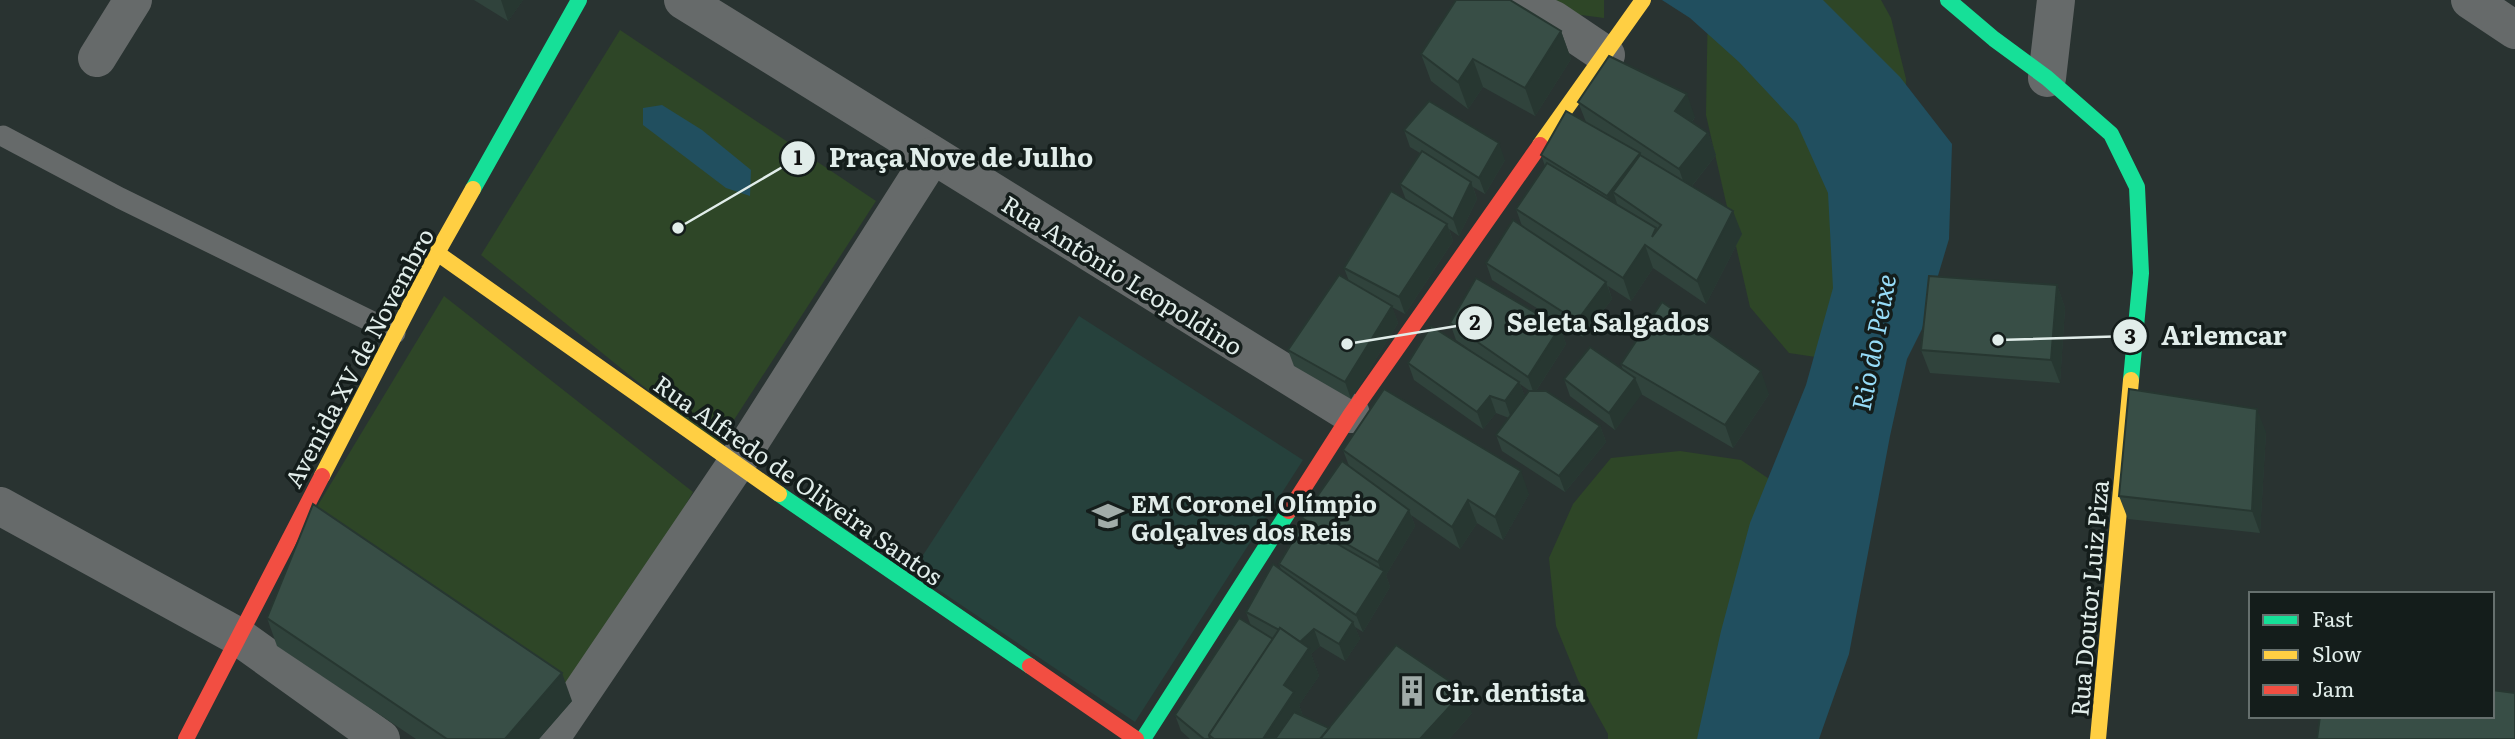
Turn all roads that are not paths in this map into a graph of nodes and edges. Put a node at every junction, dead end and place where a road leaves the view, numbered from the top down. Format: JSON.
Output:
{"nodes":[{"id":1,"x":133,"y":0,"type":"edge"},
{"id":2,"x":579,"y":0,"type":"edge"},
{"id":3,"x":683,"y":0,"type":"edge"},
{"id":4,"x":1511,"y":0,"type":"edge"},
{"id":5,"x":1643,"y":0,"type":"edge"},
{"id":6,"x":1948,"y":0,"type":"edge"},
{"id":7,"x":2056,"y":0,"type":"edge"},
{"id":8,"x":2470,"y":0,"type":"edge"},
{"id":9,"x":2515,"y":30,"type":"edge"},
{"id":10,"x":1611,"y":47,"type":"junction"},
{"id":11,"x":97,"y":58,"type":"dead end"},
{"id":12,"x":2047,"y":78,"type":"junction"},
{"id":13,"x":3,"y":136,"type":"dead end"},
{"id":14,"x":932,"y":156,"type":"junction"},
{"id":15,"x":437,"y":253,"type":"junction"},
{"id":16,"x":395,"y":333,"type":"junction"},
{"id":17,"x":1351,"y":414,"type":"junction"},
{"id":18,"x":736,"y":464,"type":"junction"},
{"id":19,"x":0,"y":506,"type":"edge"},
{"id":20,"x":239,"y":637,"type":"junction"},
{"id":21,"x":186,"y":739,"type":"edge"},
{"id":22,"x":381,"y":739,"type":"edge"},
{"id":23,"x":550,"y":739,"type":"edge"},
{"id":24,"x":1136,"y":739,"type":"edge"},
{"id":25,"x":1143,"y":739,"type":"edge"},
{"id":26,"x":2098,"y":739,"type":"edge"}],
"edges":[{"from":1,"to":11,"type":"street"},
{"from":2,"to":15,"type":"street","name":"Avenida XV de Novembro"},
{"from":3,"to":14,"type":"street","name":"Rua Antônio Leopoldino"},
{"from":4,"to":10,"type":"street"},
{"from":5,"to":10,"type":"street"},
{"from":6,"to":12,"type":"street","name":"Rua Doutor Luiz Piza"},
{"from":7,"to":12,"type":"street"},
{"from":8,"to":9,"type":"street"},
{"from":10,"to":17,"type":"street"},
{"from":12,"to":26,"type":"street","name":"Rua Doutor Luiz Piza"},
{"from":13,"to":16,"type":"lane"},
{"from":14,"to":17,"type":"street","name":"Rua Antônio Leopoldino"},
{"from":14,"to":18,"type":"street"},
{"from":15,"to":16,"type":"street","name":"Avenida XV de Novembro"},
{"from":15,"to":18,"type":"street","name":"Rua Alfredo de Oliveira Santos"},
{"from":16,"to":20,"type":"street","name":"Avenida XV de Novembro"},
{"from":17,"to":25,"type":"street"},
{"from":18,"to":23,"type":"street"},
{"from":18,"to":24,"type":"street","name":"Rua Alfredo de Oliveira Santos"},
{"from":19,"to":20,"type":"street"},
{"from":20,"to":21,"type":"street","name":"Avenida XV de Novembro"},
{"from":20,"to":22,"type":"street"}]}
